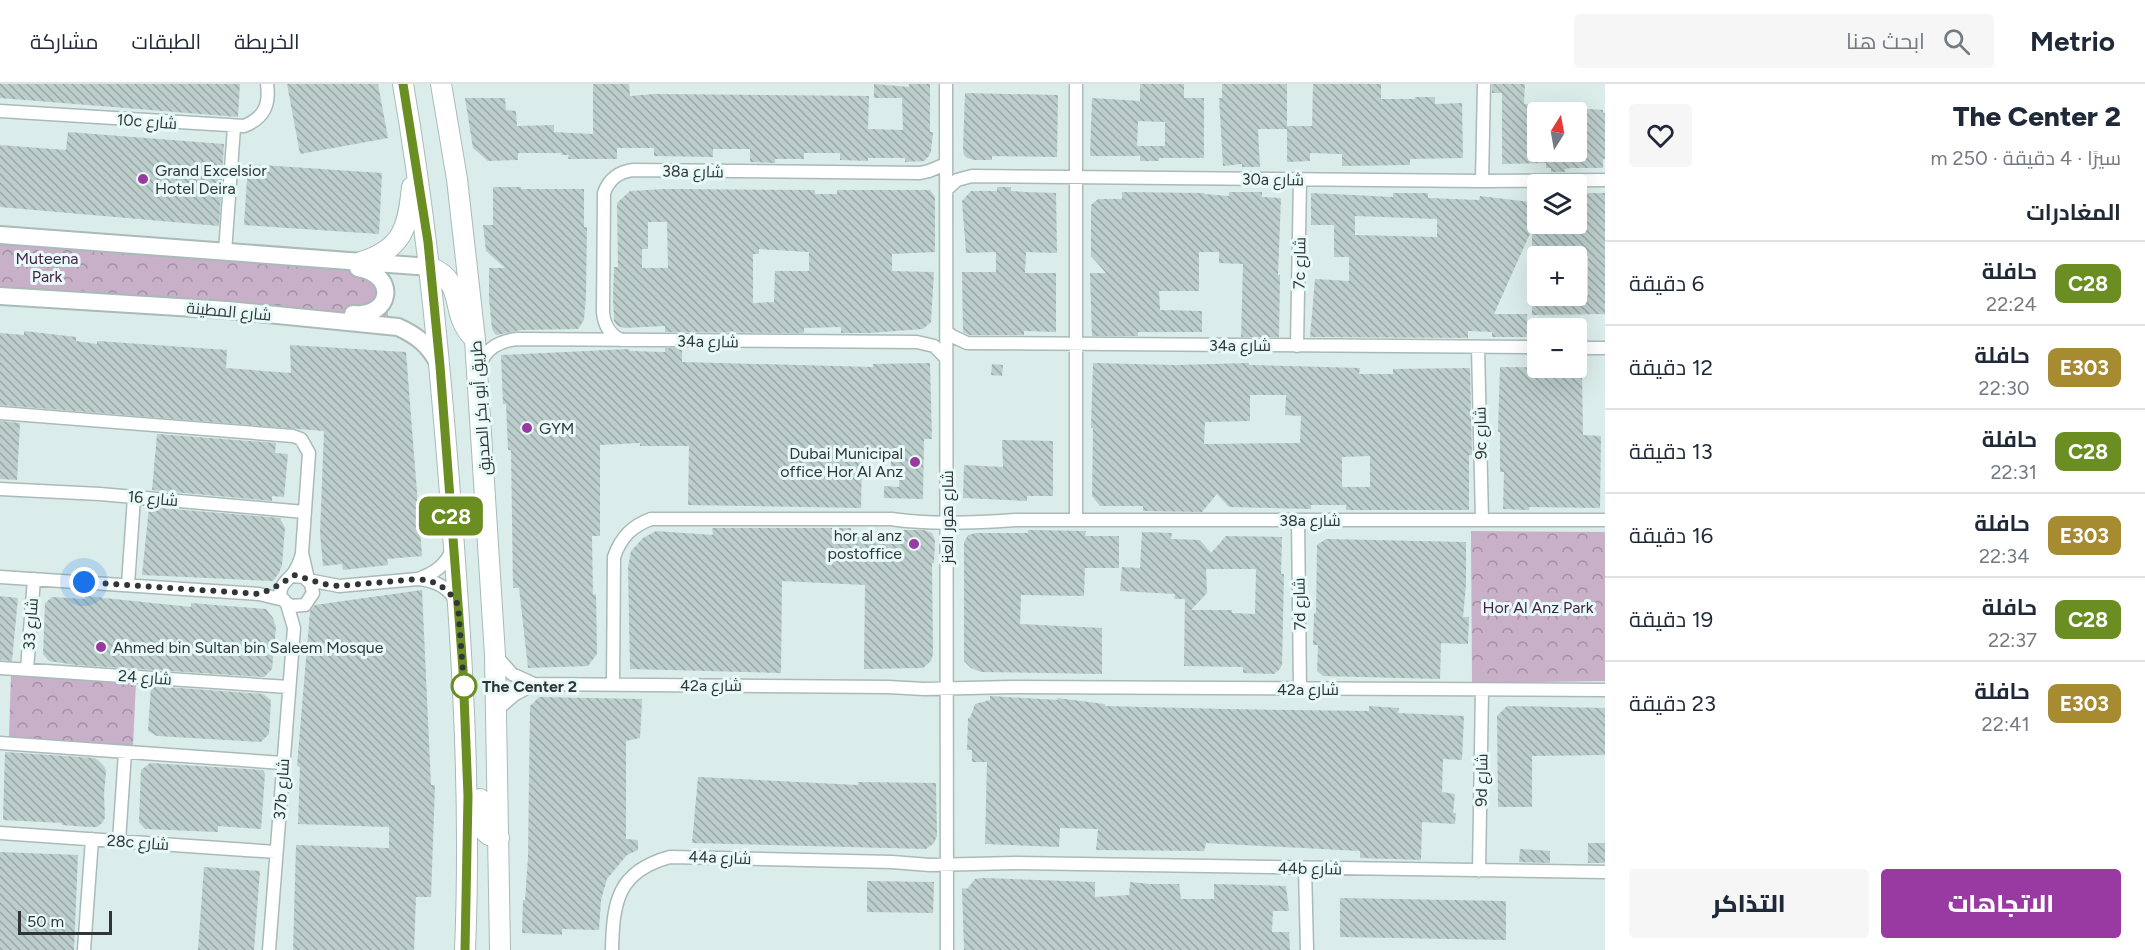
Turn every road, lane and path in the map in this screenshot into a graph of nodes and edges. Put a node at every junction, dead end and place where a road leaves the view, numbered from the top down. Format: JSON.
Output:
{"nodes":[{"id":1,"x":403,"y":84,"type":"edge"},
{"id":2,"x":441,"y":84,"type":"edge"},
{"id":3,"x":946,"y":84,"type":"edge"},
{"id":4,"x":1076,"y":84,"type":"edge"},
{"id":5,"x":1484,"y":84,"type":"edge"},
{"id":6,"x":267,"y":86,"type":"edge"},
{"id":7,"x":0,"y":111,"type":"edge"},
{"id":8,"x":234,"y":127,"type":"junction"},
{"id":9,"x":415,"y":151,"type":"junction"},
{"id":10,"x":946,"y":164,"type":"junction"},
{"id":11,"x":1076,"y":177,"type":"junction"},
{"id":12,"x":1300,"y":180,"type":"junction"},
{"id":13,"x":1605,"y":180,"type":"edge"},
{"id":14,"x":1482,"y":181,"type":"junction"},
{"id":15,"x":946,"y":190,"type":"junction"},
{"id":16,"x":0,"y":235,"type":"edge"},
{"id":17,"x":225,"y":252,"type":"junction"},
{"id":18,"x":306,"y":258,"type":"junction"},
{"id":19,"x":361,"y":262,"type":"junction"},
{"id":20,"x":430,"y":267,"type":"junction"},
{"id":21,"x":0,"y":296,"type":"edge"},
{"id":22,"x":227,"y":310,"type":"junction"},
{"id":23,"x":946,"y":331,"type":"junction"},
{"id":24,"x":476,"y":340,"type":"junction"},
{"id":25,"x":621,"y":340,"type":"junction"},
{"id":26,"x":1076,"y":344,"type":"junction"},
{"id":27,"x":1298,"y":346,"type":"junction"},
{"id":28,"x":1478,"y":347,"type":"junction"},
{"id":29,"x":1527,"y":348,"type":"edge"},
{"id":30,"x":1587,"y":348,"type":"edge"},
{"id":31,"x":1605,"y":348,"type":"edge"},
{"id":32,"x":946,"y":358,"type":"junction"},
{"id":33,"x":440,"y":366,"type":"junction"},
{"id":34,"x":477,"y":369,"type":"junction"},
{"id":35,"x":0,"y":413,"type":"edge"},
{"id":36,"x":0,"y":489,"type":"edge"},
{"id":37,"x":134,"y":497,"type":"junction"},
{"id":38,"x":305,"y":512,"type":"junction"},
{"id":39,"x":947,"y":518,"type":"junction"},
{"id":40,"x":1076,"y":520,"type":"junction"},
{"id":41,"x":1298,"y":520,"type":"junction"},
{"id":42,"x":1482,"y":520,"type":"junction"},
{"id":43,"x":1605,"y":520,"type":"edge"},
{"id":44,"x":454,"y":547,"type":"junction"},
{"id":45,"x":302,"y":553,"type":"junction"},
{"id":46,"x":0,"y":577,"type":"edge"},
{"id":47,"x":34,"y":579,"type":"junction"},
{"id":48,"x":287,"y":579,"type":"junction"},
{"id":49,"x":308,"y":579,"type":"junction"},
{"id":50,"x":418,"y":579,"type":"junction"},
{"id":51,"x":128,"y":585,"type":"junction"},
{"id":52,"x":339,"y":586,"type":"junction"},
{"id":53,"x":259,"y":594,"type":"junction"},
{"id":54,"x":309,"y":601,"type":"junction"},
{"id":55,"x":285,"y":602,"type":"junction"},
{"id":56,"x":458,"y":605,"type":"junction"},
{"id":57,"x":294,"y":628,"type":"junction"},
{"id":58,"x":495,"y":655,"type":"junction"},
{"id":59,"x":0,"y":668,"type":"edge"},
{"id":60,"x":27,"y":669,"type":"junction"},
{"id":61,"x":534,"y":684,"type":"junction"},
{"id":62,"x":613,"y":685,"type":"junction"},
{"id":63,"x":947,"y":686,"type":"junction"},
{"id":64,"x":289,"y":687,"type":"junction"},
{"id":65,"x":1300,"y":689,"type":"junction"},
{"id":66,"x":1482,"y":690,"type":"junction"},
{"id":67,"x":1605,"y":690,"type":"edge"},
{"id":68,"x":497,"y":710,"type":"junction"},
{"id":69,"x":466,"y":736,"type":"junction"},
{"id":70,"x":0,"y":743,"type":"edge"},
{"id":71,"x":124,"y":752,"type":"junction"},
{"id":72,"x":283,"y":763,"type":"junction"},
{"id":73,"x":0,"y":833,"type":"edge"},
{"id":74,"x":499,"y":838,"type":"junction"},
{"id":75,"x":92,"y":839,"type":"junction"},
{"id":76,"x":119,"y":841,"type":"junction"},
{"id":77,"x":276,"y":852,"type":"junction"},
{"id":78,"x":947,"y":861,"type":"junction"},
{"id":79,"x":1305,"y":868,"type":"junction"},
{"id":80,"x":1479,"y":871,"type":"junction"},
{"id":81,"x":1605,"y":872,"type":"edge"},
{"id":82,"x":84,"y":950,"type":"edge"},
{"id":83,"x":269,"y":950,"type":"edge"},
{"id":84,"x":465,"y":950,"type":"edge"},
{"id":85,"x":500,"y":950,"type":"edge"},
{"id":86,"x":612,"y":950,"type":"edge"},
{"id":87,"x":947,"y":950,"type":"edge"},
{"id":88,"x":1307,"y":950,"type":"edge"}],
"edges":[{"from":1,"to":9,"type":"main road"},
{"from":2,"to":24,"type":"main road","name":"طريق أبو بكر الصديق"},
{"from":3,"to":10,"type":"street","name":"شارع هور العنز"},
{"from":4,"to":11,"type":"street"},
{"from":5,"to":14,"type":"street"},
{"from":6,"to":8,"type":"street","name":"10c شارع"},
{"from":7,"to":8,"type":"street","name":"10c شارع"},
{"from":8,"to":17,"type":"street"},
{"from":9,"to":19,"type":"main road"},
{"from":9,"to":20,"type":"main road"},
{"from":10,"to":15,"type":"street","name":"شارع هور العنز"},
{"from":10,"to":25,"type":"street","name":"38a شارع"},
{"from":11,"to":12,"type":"street","name":"30a شارع"},
{"from":11,"to":15,"type":"street","name":"30a شارع"},
{"from":11,"to":26,"type":"street"},
{"from":12,"to":14,"type":"street","name":"30a شارع"},
{"from":12,"to":27,"type":"street","name":"7c شارع"},
{"from":13,"to":14,"type":"street","name":"30a شارع"},
{"from":15,"to":23,"type":"street","name":"شارع هور العنز"},
{"from":16,"to":17,"type":"street"},
{"from":17,"to":18,"type":"street"},
{"from":18,"to":19,"type":"street"},
{"from":18,"to":22,"type":"street"},
{"from":19,"to":20,"type":"street"},
{"from":20,"to":24,"type":"main road"},
{"from":20,"to":33,"type":"main road"},
{"from":21,"to":22,"type":"street","name":"شارع المطينة"},
{"from":22,"to":33,"type":"street","name":"شارع المطينة"},
{"from":23,"to":26,"type":"street","name":"34a شارع"},
{"from":23,"to":32,"type":"street","name":"شارع هور العنز"},
{"from":24,"to":34,"type":"main road","name":"طريق أبو بكر الصديق"},
{"from":25,"to":32,"type":"street","name":"34a شارع"},
{"from":25,"to":34,"type":"street","name":"34a شارع"},
{"from":26,"to":27,"type":"street","name":"34a شارع"},
{"from":26,"to":40,"type":"street"},
{"from":27,"to":28,"type":"street","name":"34a شارع"},
{"from":28,"to":29,"type":"street","name":"34a شارع"},
{"from":28,"to":42,"type":"street","name":"9c شارع"},
{"from":30,"to":31,"type":"street"},
{"from":32,"to":39,"type":"street","name":"شارع هور العنز"},
{"from":33,"to":44,"type":"main road"},
{"from":34,"to":58,"type":"main road","name":"طريق أبو بكر الصديق"},
{"from":35,"to":38,"type":"street"},
{"from":36,"to":37,"type":"street","name":"شارع 16"},
{"from":37,"to":38,"type":"street","name":"شارع 16"},
{"from":37,"to":51,"type":"street"},
{"from":38,"to":45,"type":"street"},
{"from":39,"to":40,"type":"street","name":"38a شارع"},
{"from":39,"to":62,"type":"street","name":"38a شارع"},
{"from":39,"to":63,"type":"street","name":"شارع هور العنز"},
{"from":40,"to":41,"type":"street","name":"38a شارع"},
{"from":41,"to":42,"type":"street","name":"38a شارع"},
{"from":41,"to":65,"type":"street","name":"7d شارع"},
{"from":42,"to":43,"type":"street","name":"38a شارع"},
{"from":44,"to":50,"type":"street"},
{"from":44,"to":56,"type":"main road"},
{"from":45,"to":48,"type":"street"},
{"from":45,"to":49,"type":"street"},
{"from":46,"to":47,"type":"street"},
{"from":47,"to":51,"type":"street"},
{"from":47,"to":60,"type":"street","name":"شارع 33"},
{"from":48,"to":49,"type":"street"},
{"from":48,"to":53,"type":"street"},
{"from":48,"to":55,"type":"street"},
{"from":49,"to":52,"type":"street"},
{"from":49,"to":54,"type":"street"},
{"from":50,"to":52,"type":"street"},
{"from":50,"to":56,"type":"street"},
{"from":51,"to":53,"type":"street"},
{"from":52,"to":54,"type":"street"},
{"from":53,"to":55,"type":"street"},
{"from":54,"to":55,"type":"street"},
{"from":54,"to":57,"type":"street","name":"37b شارع"},
{"from":55,"to":57,"type":"street","name":"37b شارع"},
{"from":56,"to":69,"type":"main road"},
{"from":57,"to":64,"type":"street","name":"37b شارع"},
{"from":58,"to":61,"type":"street","name":"42a شارع"},
{"from":58,"to":68,"type":"main road","name":"طريق أبو بكر الصديق"},
{"from":59,"to":60,"type":"street","name":"شارع 24"},
{"from":60,"to":64,"type":"street","name":"شارع 24"},
{"from":61,"to":62,"type":"street","name":"42a شارع"},
{"from":61,"to":68,"type":"street"},
{"from":62,"to":63,"type":"street","name":"42a شارع"},
{"from":63,"to":65,"type":"street","name":"42a شارع"},
{"from":63,"to":78,"type":"street","name":"شارع هور العنز"},
{"from":64,"to":72,"type":"street","name":"37b شارع"},
{"from":65,"to":66,"type":"street","name":"42a شارع"},
{"from":66,"to":67,"type":"street","name":"42a شارع"},
{"from":66,"to":80,"type":"street","name":"9d شارع"},
{"from":68,"to":74,"type":"main road","name":"طريق أبو بكر الصديق"},
{"from":69,"to":74,"type":"main road"},
{"from":69,"to":84,"type":"main road"},
{"from":70,"to":71,"type":"street"},
{"from":71,"to":72,"type":"street"},
{"from":71,"to":76,"type":"street"},
{"from":72,"to":77,"type":"street","name":"37b شارع"},
{"from":73,"to":75,"type":"street","name":"28c شارع"},
{"from":74,"to":85,"type":"main road","name":"طريق أبو بكر الصديق"},
{"from":75,"to":76,"type":"street","name":"28c شارع"},
{"from":75,"to":82,"type":"street"},
{"from":76,"to":77,"type":"street","name":"28c شارع"},
{"from":77,"to":83,"type":"street","name":"37b شارع"},
{"from":78,"to":79,"type":"street","name":"44b شارع"},
{"from":78,"to":86,"type":"street","name":"44a شارع"},
{"from":78,"to":87,"type":"street","name":"شارع هور العنز"},
{"from":79,"to":80,"type":"street","name":"44b شارع"},
{"from":79,"to":88,"type":"street"},
{"from":80,"to":81,"type":"street","name":"44b شارع"}]}
